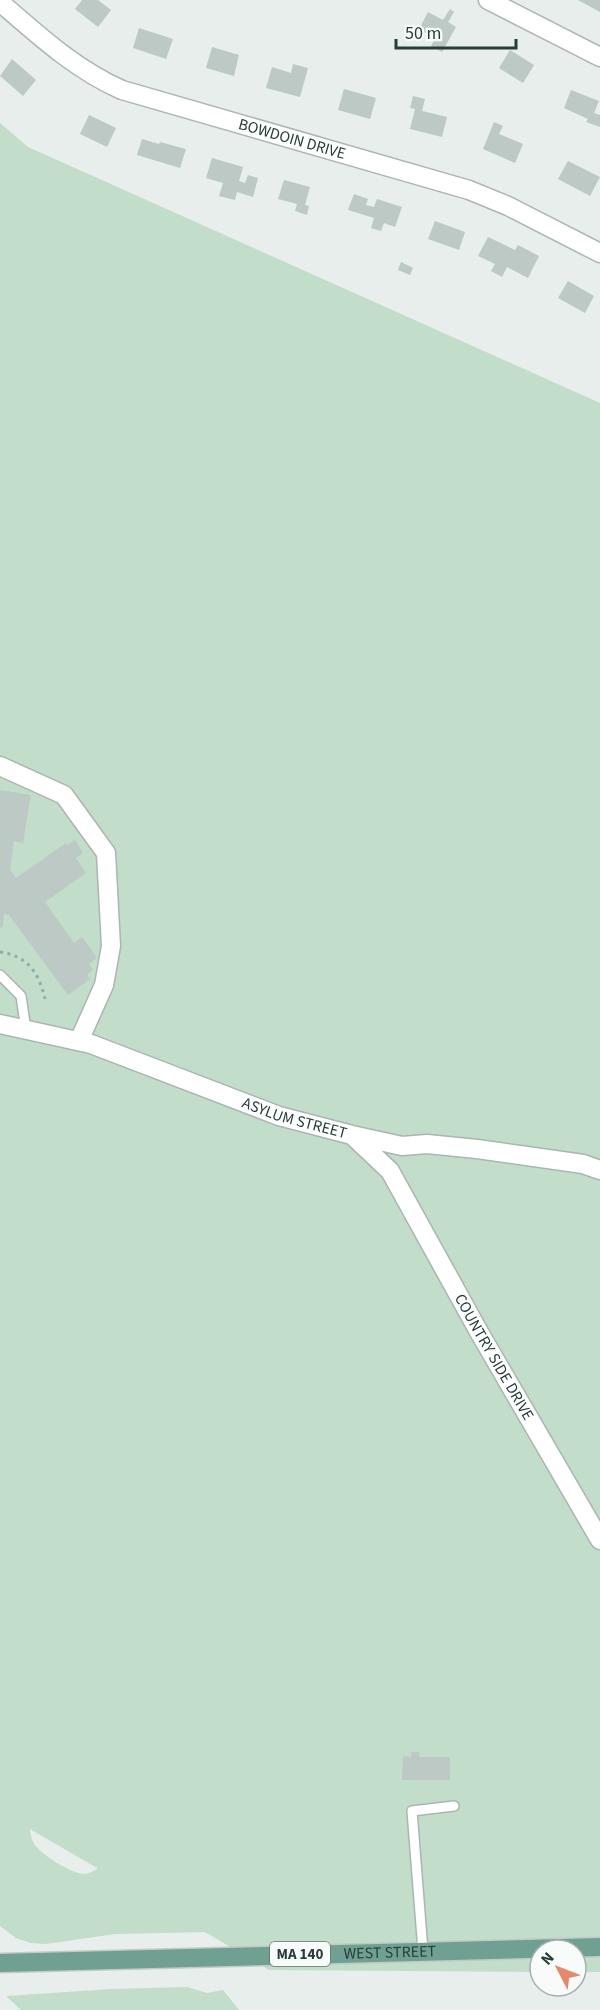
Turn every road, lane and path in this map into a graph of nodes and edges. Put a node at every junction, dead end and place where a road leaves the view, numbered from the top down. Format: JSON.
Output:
{"nodes":[{"id":1,"x":488,"y":0,"type":"edge"},
{"id":2,"x":0,"y":2,"type":"edge"},
{"id":3,"x":600,"y":57,"type":"edge"},
{"id":4,"x":600,"y":253,"type":"edge"},
{"id":5,"x":0,"y":766,"type":"edge"},
{"id":6,"x":0,"y":952,"type":"edge"},
{"id":7,"x":0,"y":975,"type":"edge"},
{"id":8,"x":45,"y":999,"type":"dead end"},
{"id":9,"x":0,"y":1024,"type":"edge"},
{"id":10,"x":26,"y":1030,"type":"junction"},
{"id":11,"x":79,"y":1041,"type":"junction"},
{"id":12,"x":352,"y":1135,"type":"junction"},
{"id":13,"x":402,"y":1146,"type":"junction"},
{"id":14,"x":600,"y":1170,"type":"edge"},
{"id":15,"x":390,"y":1172,"type":"junction"},
{"id":16,"x":600,"y":1540,"type":"edge"},
{"id":17,"x":454,"y":1806,"type":"dead end"},
{"id":18,"x":600,"y":1947,"type":"edge"},
{"id":19,"x":423,"y":1951,"type":"junction"},
{"id":20,"x":0,"y":1963,"type":"edge"}],
"edges":[{"from":1,"to":3,"type":"street"},
{"from":2,"to":4,"type":"street","name":"BOWDOIN DRIVE"},
{"from":5,"to":11,"type":"street"},
{"from":6,"to":8,"type":"path"},
{"from":7,"to":10,"type":"lane"},
{"from":9,"to":10,"type":"street","name":"ASYLUM STREET"},
{"from":10,"to":11,"type":"street","name":"ASYLUM STREET"},
{"from":11,"to":12,"type":"street","name":"ASYLUM STREET"},
{"from":12,"to":13,"type":"street","name":"ASYLUM STREET"},
{"from":12,"to":15,"type":"street","name":"COUNTRY SIDE DRIVE"},
{"from":13,"to":14,"type":"street","name":"ASYLUM STREET"},
{"from":13,"to":15,"type":"street"},
{"from":15,"to":16,"type":"street","name":"COUNTRY SIDE DRIVE"},
{"from":17,"to":19,"type":"lane"},
{"from":18,"to":19,"type":"main road","name":"WEST STREET","number":"MA 140"},
{"from":19,"to":20,"type":"main road","name":"WEST STREET","number":"MA 140"}]}
